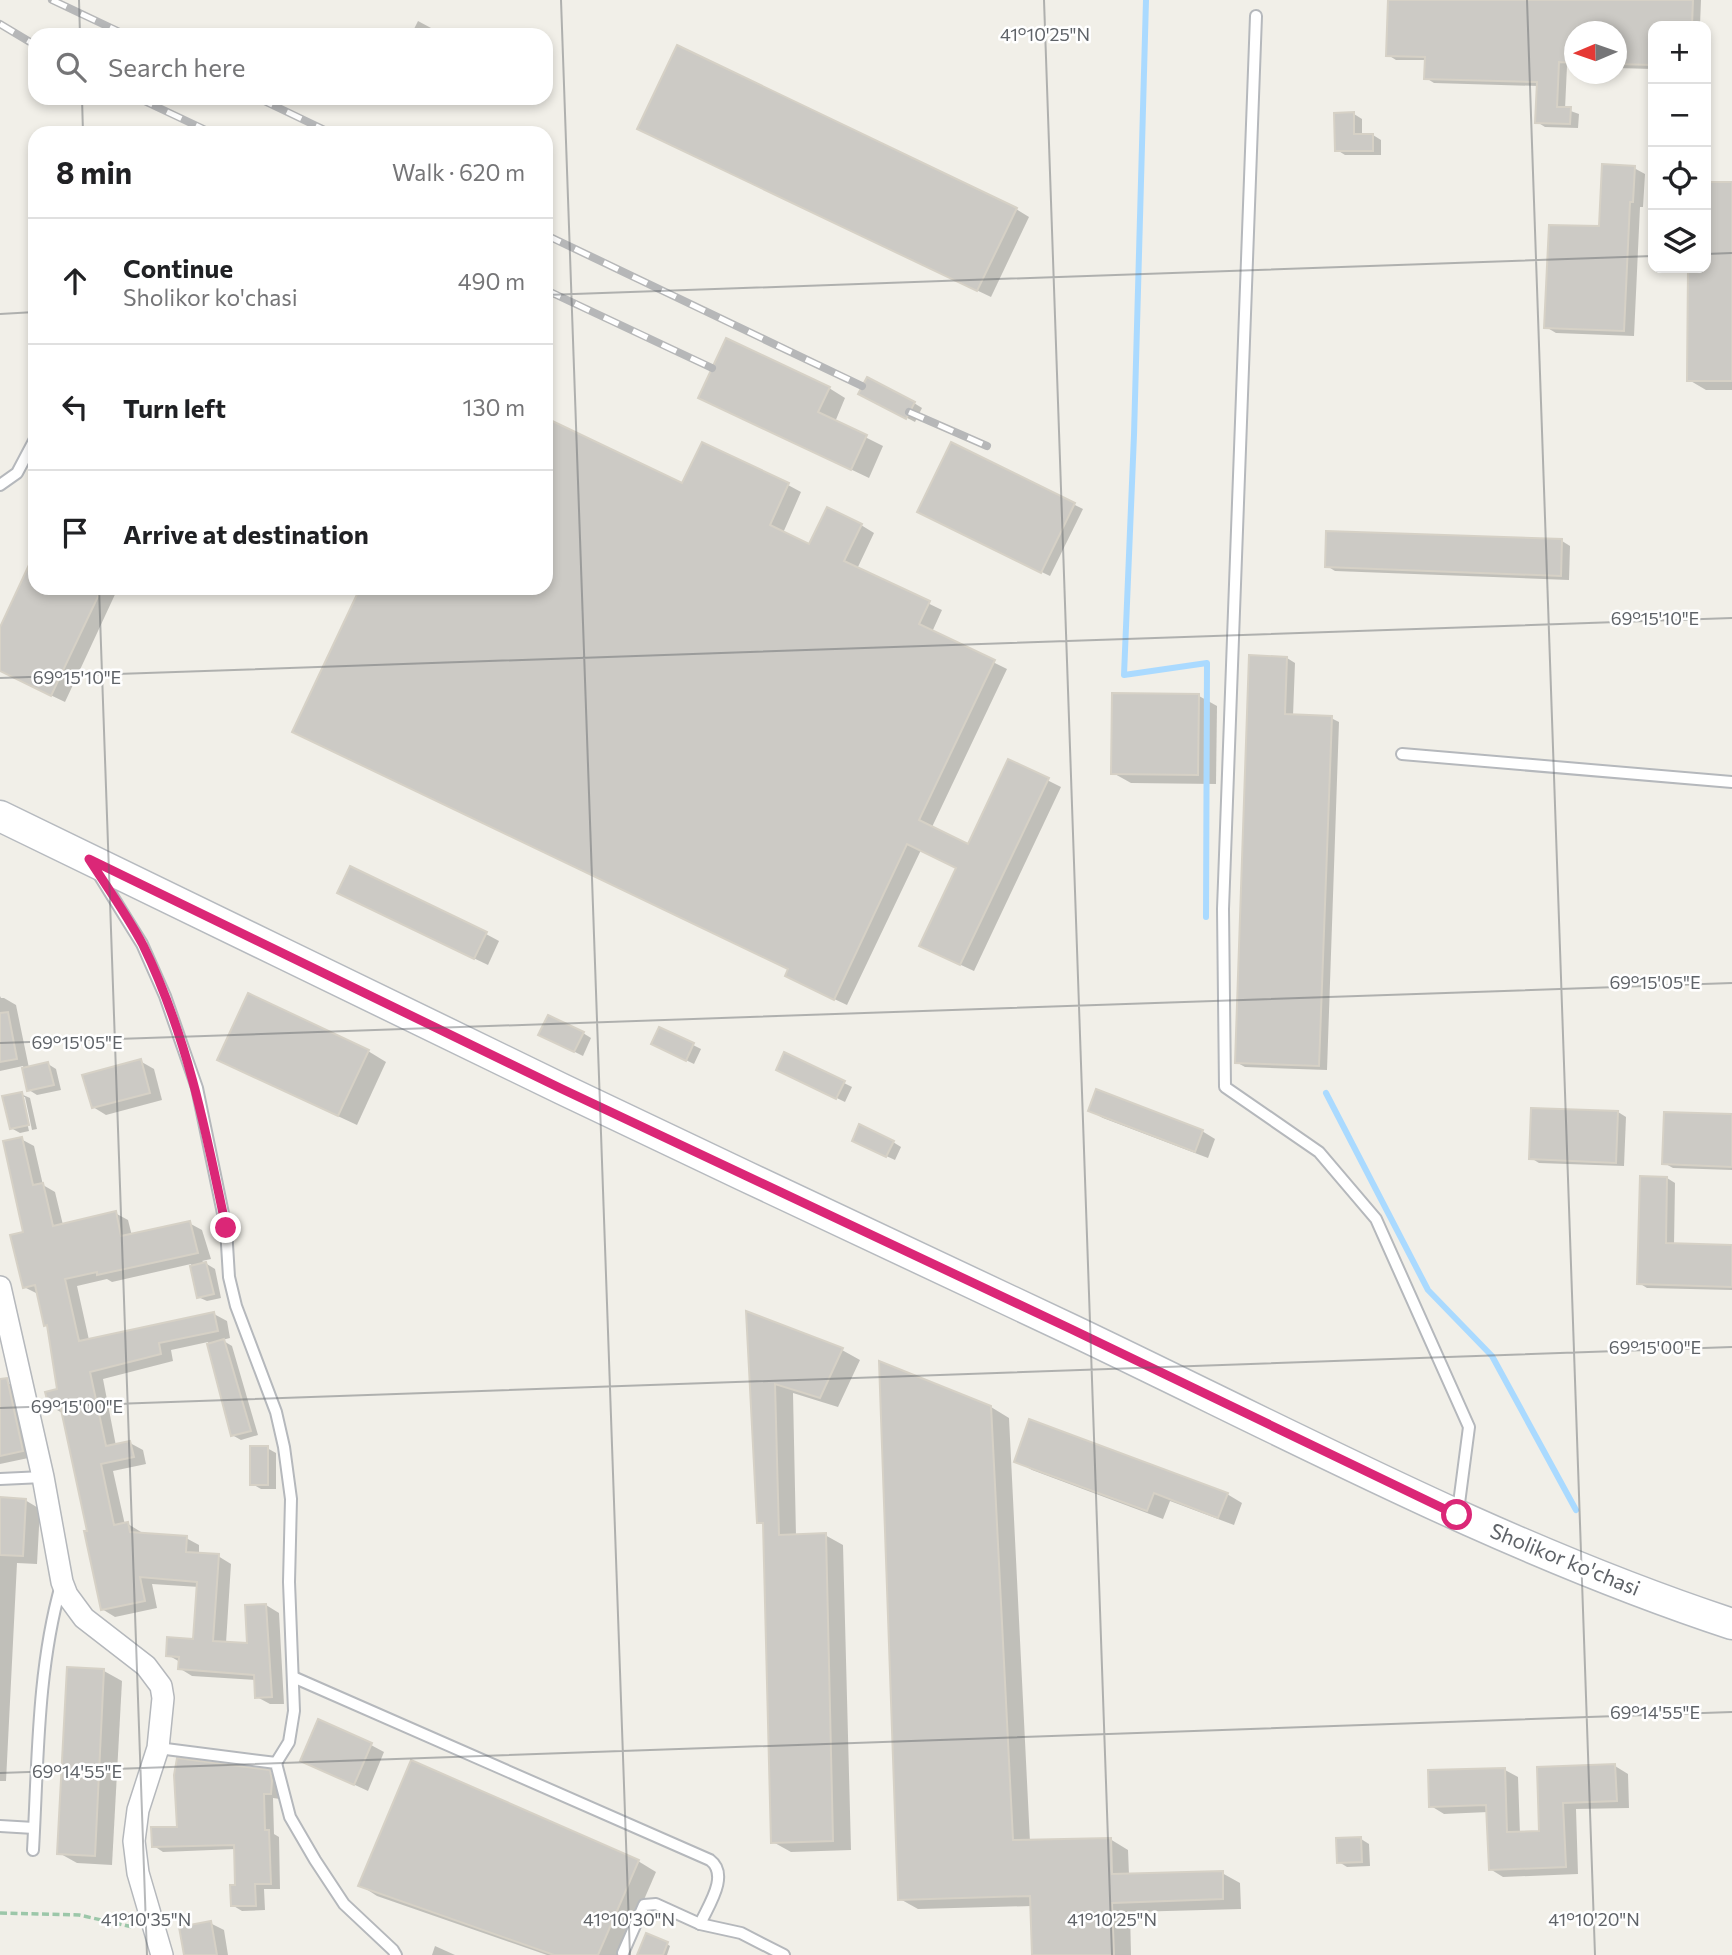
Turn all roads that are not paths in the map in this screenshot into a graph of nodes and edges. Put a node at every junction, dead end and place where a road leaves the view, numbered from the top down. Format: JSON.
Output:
{"nodes":[{"id":1,"x":1256,"y":16,"type":"dead end"},
{"id":2,"x":28,"y":452,"type":"edge"},
{"id":3,"x":0,"y":485,"type":"edge"},
{"id":4,"x":1402,"y":754,"type":"dead end"},
{"id":5,"x":1732,"y":782,"type":"edge"},
{"id":6,"x":0,"y":816,"type":"edge"},
{"id":7,"x":89,"y":859,"type":"junction"},
{"id":8,"x":0,"y":1287,"type":"edge"},
{"id":9,"x":43,"y":1477,"type":"junction"},
{"id":10,"x":0,"y":1479,"type":"edge"},
{"id":11,"x":1457,"y":1515,"type":"junction"},
{"id":12,"x":62,"y":1582,"type":"junction"},
{"id":13,"x":1732,"y":1624,"type":"edge"},
{"id":14,"x":293,"y":1677,"type":"junction"},
{"id":15,"x":158,"y":1748,"type":"junction"},
{"id":16,"x":276,"y":1763,"type":"junction"},
{"id":17,"x":0,"y":1826,"type":"edge"},
{"id":18,"x":34,"y":1828,"type":"junction"},
{"id":19,"x":33,"y":1850,"type":"dead end"},
{"id":20,"x":700,"y":1924,"type":"junction"},
{"id":21,"x":623,"y":1952,"type":"dead end"},
{"id":22,"x":162,"y":1955,"type":"edge"},
{"id":23,"x":396,"y":1955,"type":"edge"},
{"id":24,"x":784,"y":1955,"type":"edge"}],
"edges":[{"from":1,"to":11,"type":"lane"},
{"from":2,"to":3,"type":"lane"},
{"from":4,"to":5,"type":"lane"},
{"from":6,"to":7,"type":"street","name":"Sholikor ko'chasi"},
{"from":7,"to":11,"type":"street","name":"Sholikor ko'chasi"},
{"from":7,"to":14,"type":"lane"},
{"from":8,"to":9,"type":"street"},
{"from":9,"to":10,"type":"lane"},
{"from":9,"to":12,"type":"street"},
{"from":11,"to":13,"type":"street","name":"Sholikor ko'chasi"},
{"from":12,"to":15,"type":"street"},
{"from":12,"to":18,"type":"lane"},
{"from":14,"to":16,"type":"lane"},
{"from":14,"to":20,"type":"lane"},
{"from":15,"to":16,"type":"lane"},
{"from":15,"to":22,"type":"street"},
{"from":16,"to":23,"type":"lane"},
{"from":17,"to":18,"type":"lane"},
{"from":18,"to":19,"type":"lane"},
{"from":20,"to":21,"type":"lane"},
{"from":20,"to":24,"type":"lane"}]}
